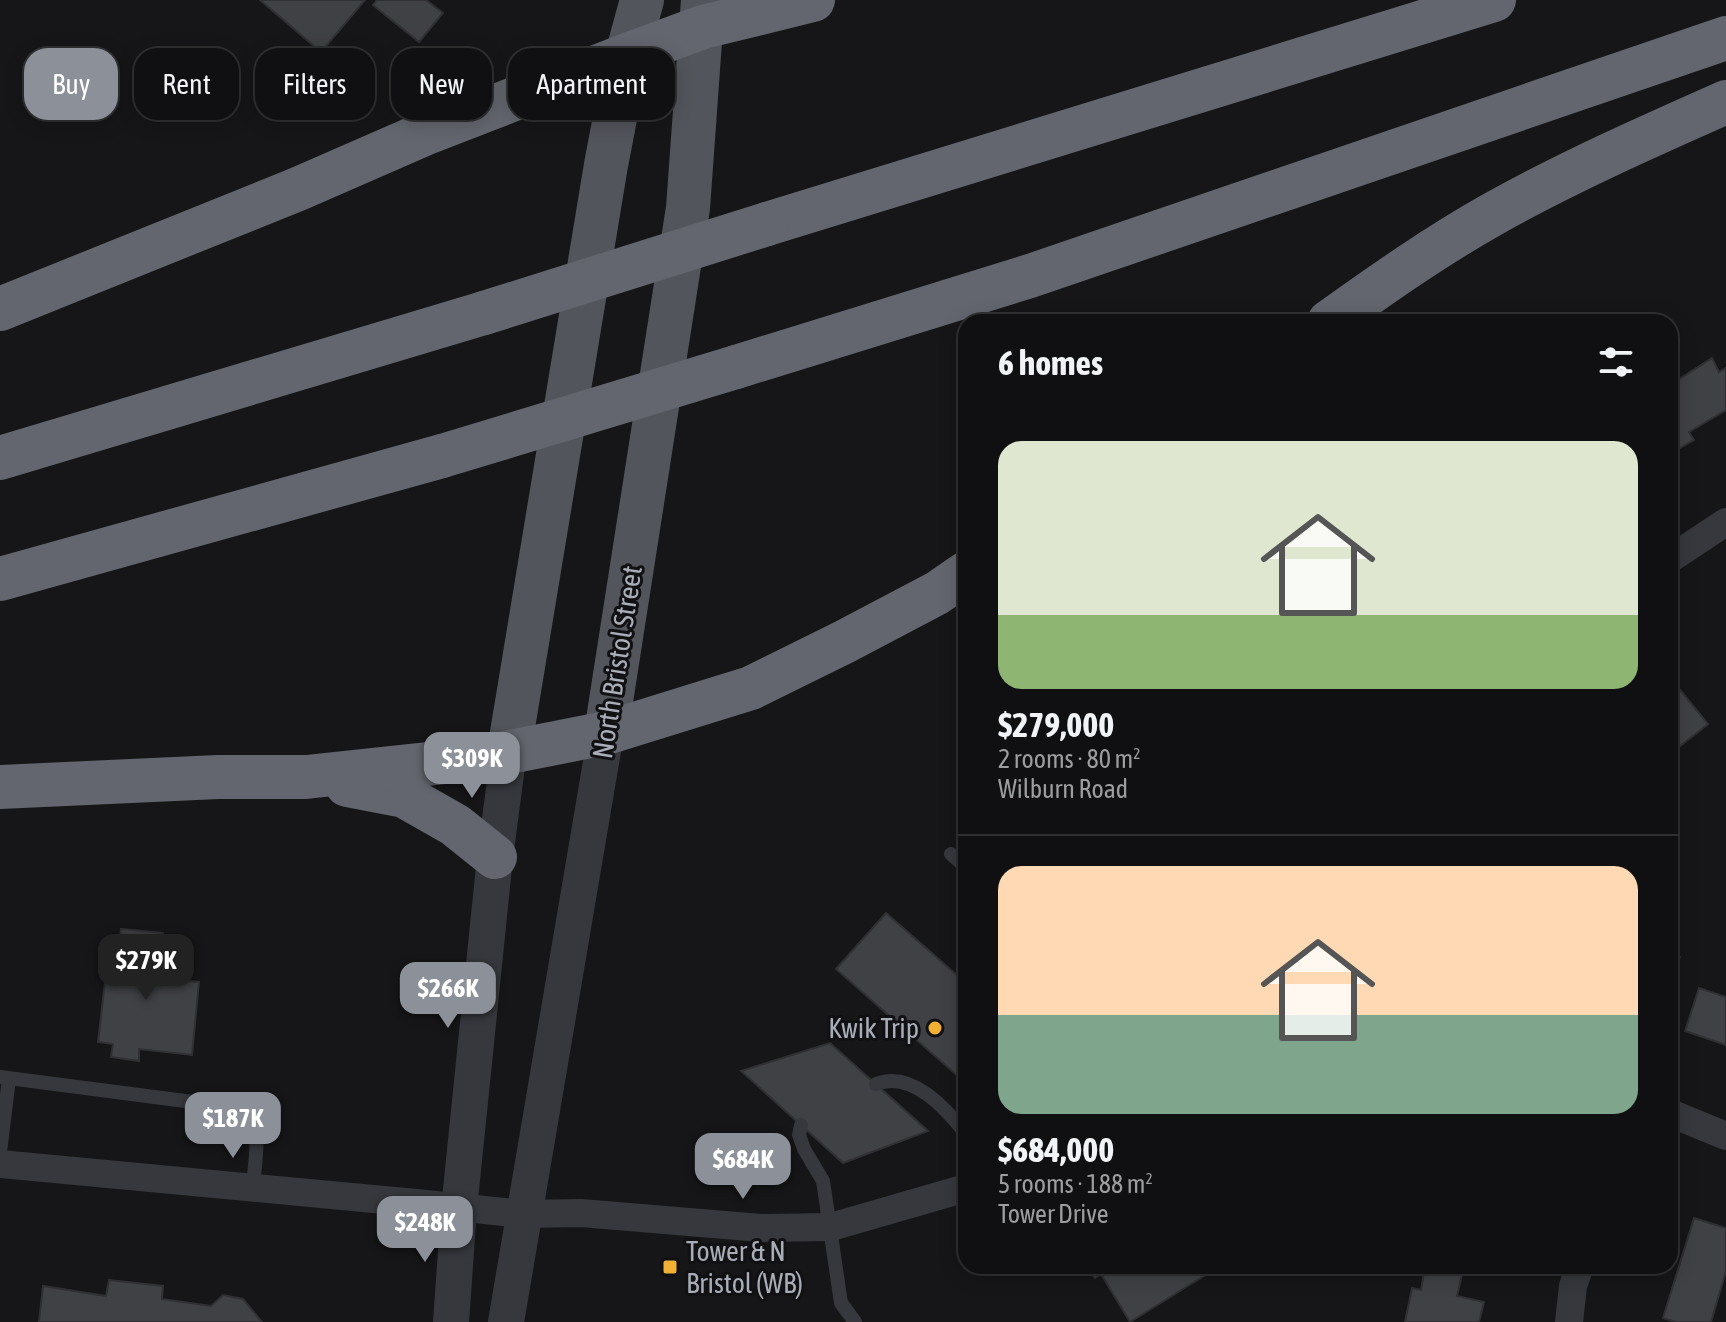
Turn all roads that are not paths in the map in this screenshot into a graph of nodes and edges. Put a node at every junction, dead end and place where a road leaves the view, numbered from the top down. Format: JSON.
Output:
{"nodes":[{"id":1,"x":642,"y":0,"type":"edge"},
{"id":2,"x":813,"y":0,"type":"edge"},
{"id":3,"x":1494,"y":0,"type":"edge"},
{"id":4,"x":703,"y":14,"type":"edge"},
{"id":5,"x":1726,"y":38,"type":"edge"},
{"id":6,"x":629,"y":48,"type":"edge"},
{"id":7,"x":640,"y":48,"type":"edge"},
{"id":8,"x":508,"y":101,"type":"edge"},
{"id":9,"x":1726,"y":102,"type":"edge"},
{"id":10,"x":615,"y":120,"type":"edge"},
{"id":11,"x":0,"y":309,"type":"edge"},
{"id":12,"x":1340,"y":314,"type":"edge"},
{"id":13,"x":0,"y":458,"type":"edge"},
{"id":14,"x":1726,"y":522,"type":"edge"},
{"id":15,"x":1678,"y":554,"type":"edge"},
{"id":16,"x":0,"y":579,"type":"edge"},
{"id":17,"x":958,"y":579,"type":"edge"},
{"id":18,"x":606,"y":733,"type":"junction"},
{"id":19,"x":509,"y":751,"type":"junction"},
{"id":20,"x":306,"y":777,"type":"junction"},
{"id":21,"x":0,"y":787,"type":"edge"},
{"id":22,"x":951,"y":854,"type":"dead end"},
{"id":23,"x":495,"y":857,"type":"junction"},
{"id":24,"x":958,"y":860,"type":"edge"},
{"id":25,"x":4,"y":1078,"type":"edge"},
{"id":26,"x":876,"y":1084,"type":"dead end"},
{"id":27,"x":1678,"y":1116,"type":"edge"},
{"id":28,"x":958,"y":1124,"type":"edge"},
{"id":29,"x":801,"y":1125,"type":"dead end"},
{"id":30,"x":1726,"y":1136,"type":"edge"},
{"id":31,"x":0,"y":1152,"type":"edge"},
{"id":32,"x":0,"y":1164,"type":"edge"},
{"id":33,"x":253,"y":1188,"type":"junction"},
{"id":34,"x":958,"y":1190,"type":"edge"},
{"id":35,"x":459,"y":1209,"type":"junction"},
{"id":36,"x":523,"y":1214,"type":"junction"},
{"id":37,"x":831,"y":1227,"type":"junction"},
{"id":38,"x":1577,"y":1274,"type":"edge"},
{"id":39,"x":451,"y":1322,"type":"edge"},
{"id":40,"x":506,"y":1322,"type":"edge"},
{"id":41,"x":855,"y":1322,"type":"edge"},
{"id":42,"x":1569,"y":1322,"type":"edge"}],
"edges":[{"from":1,"to":6,"type":"main road"},
{"from":2,"to":4,"type":"highway"},
{"from":3,"to":13,"type":"highway","bridge":true},
{"from":4,"to":7,"type":"highway"},
{"from":4,"to":18,"type":"main road","name":"North Bristol Street"},
{"from":5,"to":16,"type":"highway","bridge":true},
{"from":8,"to":11,"type":"highway"},
{"from":9,"to":12,"type":"highway"},
{"from":10,"to":19,"type":"main road"},
{"from":14,"to":15,"type":"street"},
{"from":17,"to":18,"type":"highway"},
{"from":18,"to":19,"type":"highway"},
{"from":18,"to":36,"type":"street","name":"North Bristol Street"},
{"from":19,"to":20,"type":"highway"},
{"from":19,"to":23,"type":"street"},
{"from":20,"to":21,"type":"highway"},
{"from":20,"to":23,"type":"highway"},
{"from":22,"to":24,"type":"lane"},
{"from":23,"to":35,"type":"street"},
{"from":25,"to":31,"type":"lane"},
{"from":25,"to":33,"type":"lane"},
{"from":26,"to":28,"type":"lane"},
{"from":27,"to":30,"type":"street"},
{"from":29,"to":37,"type":"lane"},
{"from":32,"to":33,"type":"street"},
{"from":33,"to":35,"type":"street"},
{"from":34,"to":37,"type":"street"},
{"from":35,"to":36,"type":"street"},
{"from":35,"to":39,"type":"street"},
{"from":36,"to":37,"type":"street"},
{"from":36,"to":40,"type":"street","name":"North Bristol Street"},
{"from":37,"to":41,"type":"lane"},
{"from":38,"to":42,"type":"street"}]}
